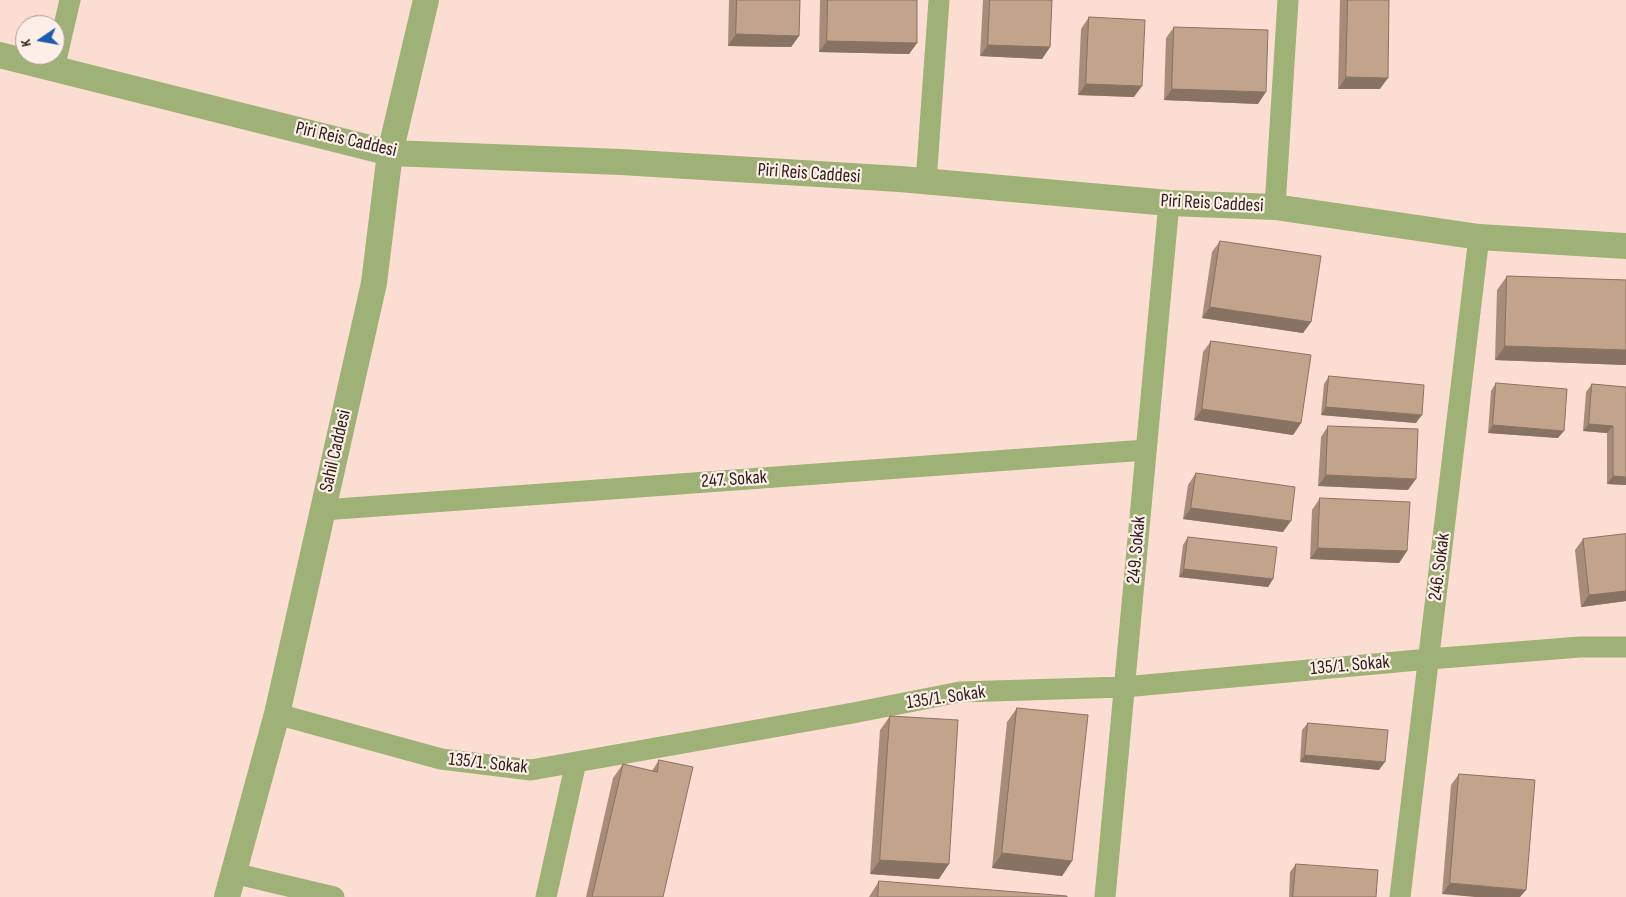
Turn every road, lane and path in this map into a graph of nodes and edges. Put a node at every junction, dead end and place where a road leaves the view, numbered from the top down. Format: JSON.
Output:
{"nodes":[{"id":1,"x":70,"y":0,"type":"edge"},
{"id":2,"x":426,"y":0,"type":"edge"},
{"id":3,"x":938,"y":0,"type":"edge"},
{"id":4,"x":1288,"y":0,"type":"edge"},
{"id":5,"x":0,"y":55,"type":"edge"},
{"id":6,"x":54,"y":69,"type":"junction"},
{"id":7,"x":390,"y":153,"type":"junction"},
{"id":8,"x":926,"y":182,"type":"junction"},
{"id":9,"x":1169,"y":202,"type":"junction"},
{"id":10,"x":1275,"y":207,"type":"junction"},
{"id":11,"x":1479,"y":236,"type":"junction"},
{"id":12,"x":1626,"y":246,"type":"edge"},
{"id":13,"x":1146,"y":450,"type":"junction"},
{"id":14,"x":323,"y":510,"type":"junction"},
{"id":15,"x":1626,"y":646,"type":"edge"},
{"id":16,"x":1429,"y":659,"type":"junction"},
{"id":17,"x":1124,"y":687,"type":"junction"},
{"id":18,"x":277,"y":714,"type":"junction"},
{"id":19,"x":576,"y":762,"type":"junction"},
{"id":20,"x":230,"y":885,"type":"edge"},
{"id":21,"x":334,"y":897,"type":"edge"},
{"id":22,"x":546,"y":897,"type":"edge"},
{"id":23,"x":1105,"y":897,"type":"edge"},
{"id":24,"x":1400,"y":897,"type":"edge"}],
"edges":[{"from":1,"to":6,"type":"street"},
{"from":2,"to":7,"type":"street","name":"Sahil Caddesi"},
{"from":3,"to":8,"type":"street"},
{"from":4,"to":10,"type":"street"},
{"from":5,"to":6,"type":"street","name":"Piri Reis Caddesi"},
{"from":6,"to":7,"type":"street","name":"Piri Reis Caddesi"},
{"from":7,"to":8,"type":"street","name":"Piri Reis Caddesi"},
{"from":7,"to":14,"type":"street","name":"Sahil Caddesi"},
{"from":8,"to":9,"type":"street","name":"Piri Reis Caddesi"},
{"from":9,"to":10,"type":"street","name":"Piri Reis Caddesi"},
{"from":9,"to":13,"type":"street","name":"249. Sokak"},
{"from":10,"to":11,"type":"street","name":"Piri Reis Caddesi"},
{"from":11,"to":12,"type":"street","name":"Piri Reis Caddesi"},
{"from":11,"to":16,"type":"street","name":"246. Sokak"},
{"from":13,"to":14,"type":"street","name":"247. Sokak"},
{"from":13,"to":17,"type":"street","name":"249. Sokak"},
{"from":14,"to":18,"type":"street","name":"Sahil Caddesi"},
{"from":15,"to":16,"type":"street","name":"135/1. Sokak"},
{"from":16,"to":17,"type":"street","name":"135/1. Sokak"},
{"from":16,"to":24,"type":"street","name":"246. Sokak"},
{"from":17,"to":19,"type":"street","name":"135/1. Sokak"},
{"from":17,"to":23,"type":"street","name":"249. Sokak"},
{"from":18,"to":19,"type":"street","name":"135/1. Sokak"},
{"from":18,"to":20,"type":"street","name":"Sahil Caddesi"},
{"from":19,"to":22,"type":"street"},
{"from":20,"to":21,"type":"street"}]}
